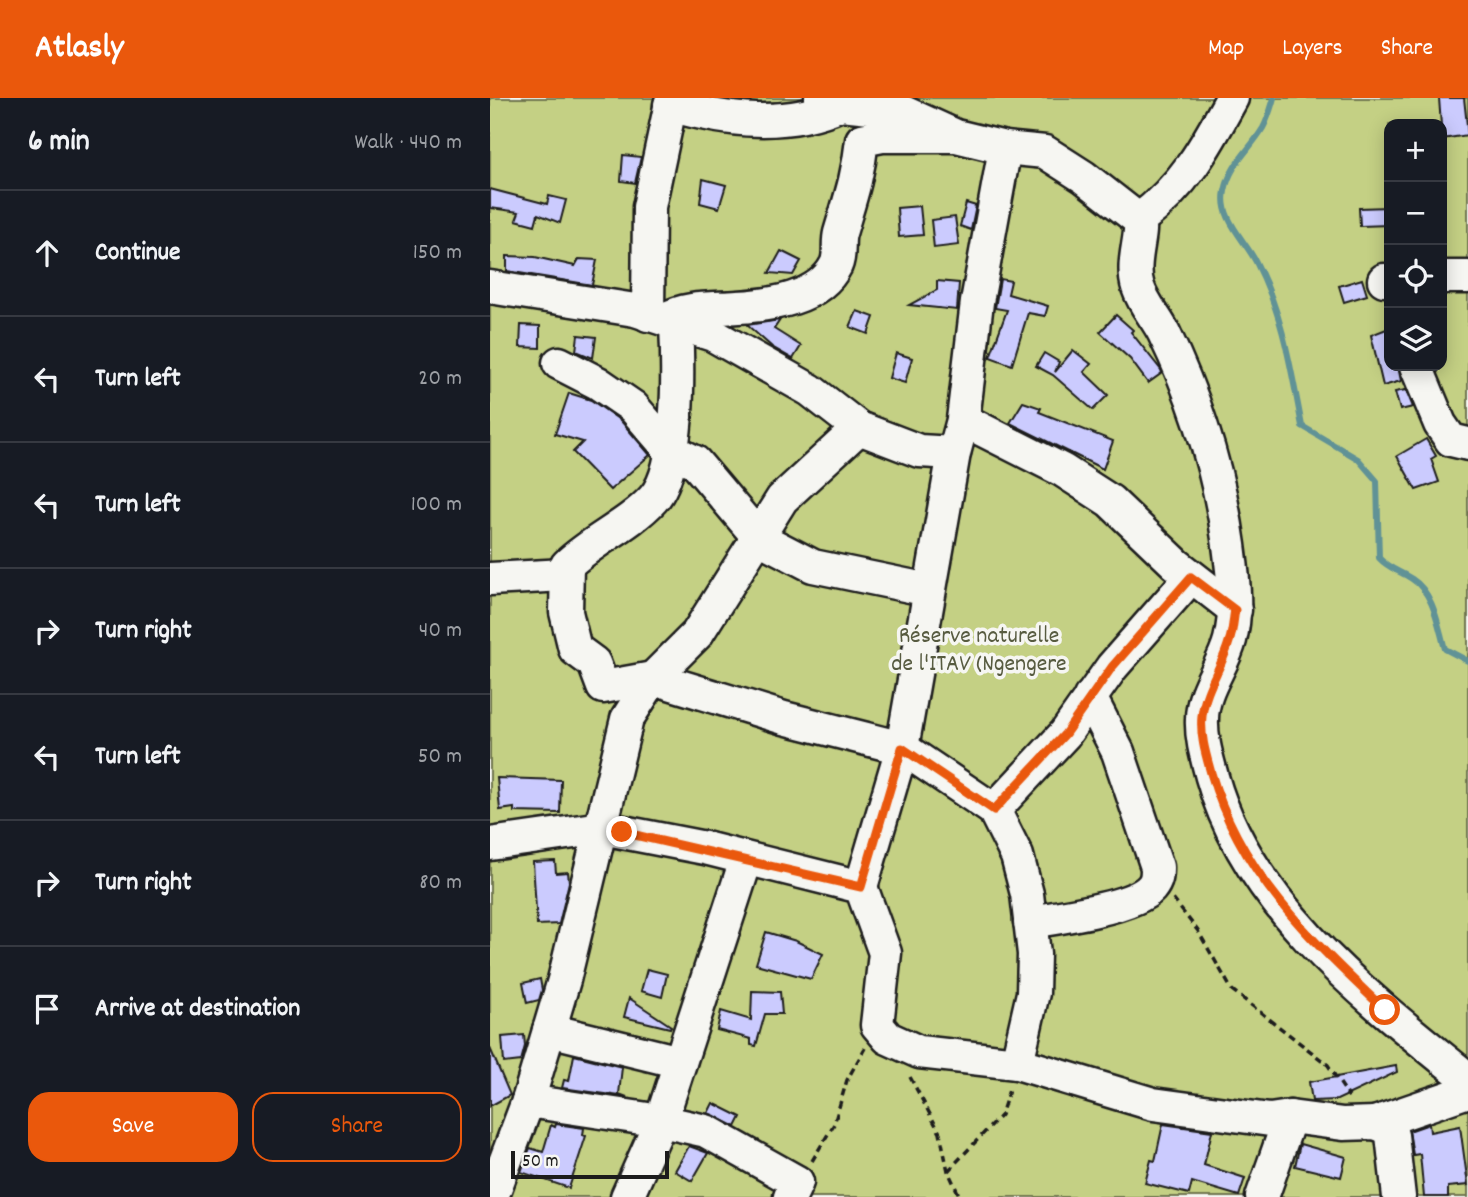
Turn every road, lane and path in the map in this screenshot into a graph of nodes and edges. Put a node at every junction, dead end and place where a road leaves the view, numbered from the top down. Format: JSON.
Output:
{"nodes":[{"id":1,"x":1233,"y":98,"type":"edge"},
{"id":2,"x":831,"y":101,"type":"edge"},
{"id":3,"x":671,"y":102,"type":"edge"},
{"id":4,"x":956,"y":136,"type":"junction"},
{"id":5,"x":1005,"y":148,"type":"junction"},
{"id":6,"x":1139,"y":220,"type":"junction"},
{"id":7,"x":1447,"y":277,"type":"edge"},
{"id":8,"x":1468,"y":278,"type":"edge"},
{"id":9,"x":490,"y":287,"type":"edge"},
{"id":10,"x":663,"y":319,"type":"junction"},
{"id":11,"x":559,"y":363,"type":"dead end"},
{"id":12,"x":1418,"y":371,"type":"edge"},
{"id":13,"x":963,"y":420,"type":"junction"},
{"id":14,"x":859,"y":428,"type":"junction"},
{"id":15,"x":1468,"y":444,"type":"edge"},
{"id":16,"x":670,"y":450,"type":"junction"},
{"id":17,"x":954,"y":453,"type":"junction"},
{"id":18,"x":759,"y":538,"type":"junction"},
{"id":19,"x":565,"y":575,"type":"junction"},
{"id":20,"x":1191,"y":577,"type":"junction"},
{"id":21,"x":490,"y":579,"type":"edge"},
{"id":22,"x":929,"y":590,"type":"junction"},
{"id":23,"x":1235,"y":610,"type":"junction"},
{"id":24,"x":653,"y":678,"type":"junction"},
{"id":25,"x":1090,"y":697,"type":"junction"},
{"id":26,"x":902,"y":748,"type":"junction"},
{"id":27,"x":994,"y":810,"type":"junction"},
{"id":28,"x":602,"y":828,"type":"junction"},
{"id":29,"x":490,"y":844,"type":"edge"},
{"id":30,"x":746,"y":860,"type":"junction"},
{"id":31,"x":1157,"y":878,"type":"junction"},
{"id":32,"x":861,"y":887,"type":"junction"},
{"id":33,"x":1030,"y":922,"type":"junction"},
{"id":34,"x":877,"y":1025,"type":"junction"},
{"id":35,"x":549,"y":1030,"type":"junction"},
{"id":36,"x":680,"y":1062,"type":"junction"},
{"id":37,"x":1017,"y":1063,"type":"junction"},
{"id":38,"x":908,"y":1074,"type":"dead end"},
{"id":39,"x":1468,"y":1079,"type":"edge"},
{"id":40,"x":1468,"y":1091,"type":"edge"},
{"id":41,"x":528,"y":1101,"type":"junction"},
{"id":42,"x":1290,"y":1117,"type":"junction"},
{"id":43,"x":661,"y":1121,"type":"junction"},
{"id":44,"x":1366,"y":1124,"type":"junction"},
{"id":45,"x":503,"y":1131,"type":"edge"},
{"id":46,"x":948,"y":1171,"type":"junction"},
{"id":47,"x":793,"y":1190,"type":"edge"},
{"id":48,"x":492,"y":1197,"type":"edge"},
{"id":49,"x":627,"y":1197,"type":"edge"},
{"id":50,"x":960,"y":1197,"type":"edge"},
{"id":51,"x":1262,"y":1197,"type":"edge"},
{"id":52,"x":1399,"y":1197,"type":"edge"}],
"edges":[{"from":1,"to":6,"type":"street"},
{"from":2,"to":3,"type":"street"},
{"from":2,"to":4,"type":"street"},
{"from":3,"to":10,"type":"street"},
{"from":4,"to":5,"type":"street"},
{"from":4,"to":10,"type":"street"},
{"from":5,"to":6,"type":"street"},
{"from":5,"to":13,"type":"street"},
{"from":6,"to":23,"type":"street"},
{"from":7,"to":8,"type":"street"},
{"from":9,"to":10,"type":"street"},
{"from":10,"to":14,"type":"street"},
{"from":10,"to":16,"type":"street"},
{"from":11,"to":16,"type":"street"},
{"from":12,"to":15,"type":"street"},
{"from":13,"to":17,"type":"street"},
{"from":13,"to":20,"type":"street"},
{"from":14,"to":17,"type":"street"},
{"from":14,"to":18,"type":"street"},
{"from":16,"to":18,"type":"street"},
{"from":16,"to":19,"type":"street"},
{"from":17,"to":22,"type":"street"},
{"from":18,"to":22,"type":"street"},
{"from":18,"to":24,"type":"street"},
{"from":19,"to":21,"type":"street"},
{"from":19,"to":24,"type":"street"},
{"from":20,"to":23,"type":"street"},
{"from":20,"to":25,"type":"street"},
{"from":22,"to":26,"type":"street"},
{"from":23,"to":39,"type":"street"},
{"from":24,"to":26,"type":"street"},
{"from":24,"to":28,"type":"street"},
{"from":25,"to":27,"type":"street"},
{"from":25,"to":31,"type":"street"},
{"from":26,"to":27,"type":"street"},
{"from":26,"to":32,"type":"street"},
{"from":27,"to":33,"type":"street"},
{"from":28,"to":29,"type":"street"},
{"from":28,"to":30,"type":"street"},
{"from":28,"to":35,"type":"street"},
{"from":30,"to":32,"type":"street"},
{"from":30,"to":36,"type":"street"},
{"from":31,"to":33,"type":"street"},
{"from":31,"to":44,"type":"path"},
{"from":32,"to":34,"type":"street"},
{"from":33,"to":37,"type":"street"},
{"from":34,"to":37,"type":"street"},
{"from":34,"to":47,"type":"path"},
{"from":35,"to":36,"type":"street"},
{"from":35,"to":41,"type":"street"},
{"from":36,"to":43,"type":"street"},
{"from":37,"to":42,"type":"street"},
{"from":37,"to":46,"type":"path"},
{"from":38,"to":46,"type":"path"},
{"from":40,"to":44,"type":"street"},
{"from":41,"to":43,"type":"street"},
{"from":41,"to":45,"type":"street"},
{"from":42,"to":44,"type":"street"},
{"from":42,"to":51,"type":"street"},
{"from":43,"to":47,"type":"street"},
{"from":43,"to":49,"type":"street"},
{"from":44,"to":52,"type":"street"},
{"from":45,"to":48,"type":"street"},
{"from":46,"to":50,"type":"path"}]}
